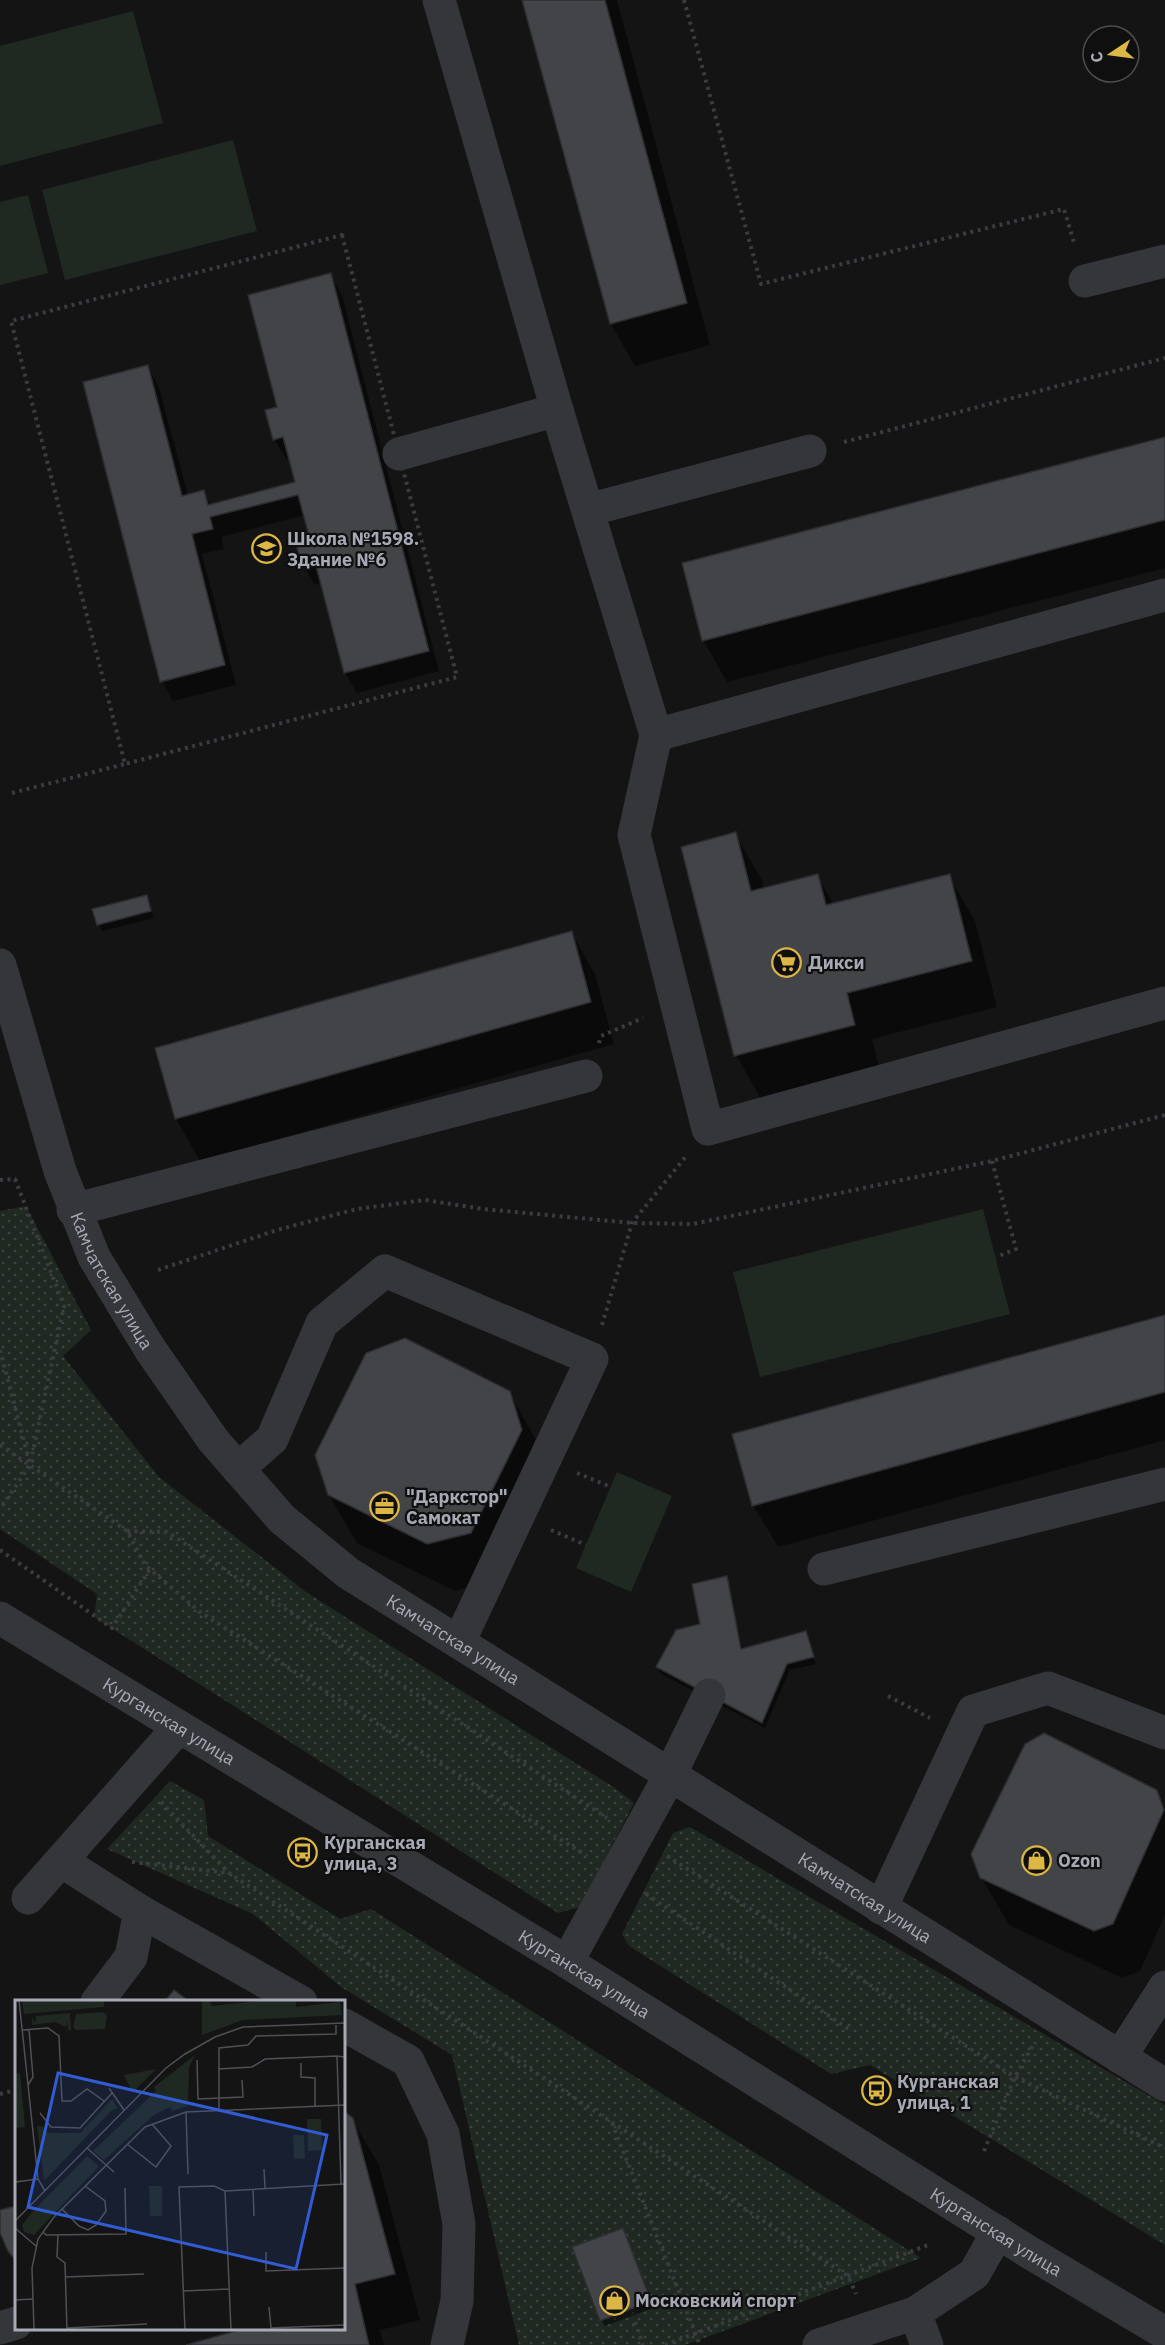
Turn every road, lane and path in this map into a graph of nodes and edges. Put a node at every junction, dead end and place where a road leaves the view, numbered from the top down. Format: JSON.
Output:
{"nodes":[{"id":1,"x":439,"y":0,"type":"edge"},
{"id":2,"x":684,"y":0,"type":"edge"},
{"id":3,"x":1165,"y":261,"type":"edge"},
{"id":4,"x":1085,"y":281,"type":"joint"},
{"id":5,"x":1165,"y":358,"type":"edge"},
{"id":6,"x":557,"y":410,"type":"junction"},
{"id":7,"x":810,"y":451,"type":"joint"},
{"id":8,"x":399,"y":454,"type":"junction"},
{"id":9,"x":588,"y":510,"type":"junction"},
{"id":10,"x":1165,"y":595,"type":"edge"},
{"id":11,"x":656,"y":735,"type":"junction"},
{"id":12,"x":125,"y":764,"type":"junction"},
{"id":13,"x":12,"y":793,"type":"dead end"},
{"id":14,"x":0,"y":965,"type":"edge"},
{"id":15,"x":676,"y":1003,"type":"junction"},
{"id":16,"x":1165,"y":1003,"type":"edge"},
{"id":17,"x":586,"y":1076,"type":"joint"},
{"id":18,"x":1165,"y":1114,"type":"edge"},
{"id":19,"x":708,"y":1129,"type":"junction"},
{"id":20,"x":992,"y":1161,"type":"junction"},
{"id":21,"x":0,"y":1180,"type":"edge"},
{"id":22,"x":73,"y":1210,"type":"junction"},
{"id":23,"x":632,"y":1223,"type":"junction"},
{"id":24,"x":996,"y":1257,"type":"dead end"},
{"id":25,"x":158,"y":1270,"type":"dead end"},
{"id":26,"x":0,"y":1350,"type":"edge"},
{"id":27,"x":592,"y":1359,"type":"junction"},
{"id":28,"x":0,"y":1445,"type":"edge"},
{"id":29,"x":30,"y":1465,"type":"junction"},
{"id":30,"x":238,"y":1469,"type":"junction"},
{"id":31,"x":1165,"y":1484,"type":"edge"},
{"id":32,"x":0,"y":1509,"type":"edge"},
{"id":33,"x":0,"y":1550,"type":"edge"},
{"id":34,"x":150,"y":1569,"type":"junction"},
{"id":35,"x":824,"y":1569,"type":"dead end"},
{"id":36,"x":0,"y":1618,"type":"edge"},
{"id":37,"x":459,"y":1642,"type":"junction"},
{"id":38,"x":709,"y":1695,"type":"dead end"},
{"id":39,"x":888,"y":1696,"type":"dead end"},
{"id":40,"x":179,"y":1727,"type":"junction"},
{"id":41,"x":1165,"y":1733,"type":"edge"},
{"id":42,"x":960,"y":1735,"type":"junction"},
{"id":43,"x":669,"y":1777,"type":"junction"},
{"id":44,"x":160,"y":1801,"type":"dead end"},
{"id":45,"x":61,"y":1861,"type":"junction"},
{"id":46,"x":125,"y":1861,"type":"dead end"},
{"id":47,"x":229,"y":1873,"type":"junction"},
{"id":48,"x":616,"y":1874,"type":"junction"},
{"id":49,"x":28,"y":1898,"type":"dead end"},
{"id":50,"x":881,"y":1908,"type":"junction"},
{"id":51,"x":140,"y":1911,"type":"junction"},
{"id":52,"x":567,"y":1962,"type":"junction"},
{"id":53,"x":1165,"y":1987,"type":"edge"},
{"id":54,"x":98,"y":2000,"type":"edge"},
{"id":55,"x":300,"y":2000,"type":"edge"},
{"id":56,"x":1050,"y":2014,"type":"junction"},
{"id":57,"x":345,"y":2026,"type":"edge"},
{"id":58,"x":850,"y":2030,"type":"dead end"},
{"id":59,"x":1120,"y":2057,"type":"junction"},
{"id":60,"x":1165,"y":2085,"type":"edge"},
{"id":61,"x":15,"y":2090,"type":"edge"},
{"id":62,"x":0,"y":2094,"type":"edge"},
{"id":63,"x":612,"y":2122,"type":"junction"},
{"id":64,"x":984,"y":2151,"type":"dead end"},
{"id":65,"x":998,"y":2232,"type":"junction"},
{"id":66,"x":928,"y":2245,"type":"dead end"},
{"id":67,"x":848,"y":2276,"type":"junction"},
{"id":68,"x":915,"y":2313,"type":"junction"},
{"id":69,"x":635,"y":2322,"type":"dead end"},
{"id":70,"x":15,"y":2323,"type":"edge"},
{"id":71,"x":0,"y":2328,"type":"edge"},
{"id":72,"x":872,"y":2328,"type":"junction"},
{"id":73,"x":696,"y":2333,"type":"junction"},
{"id":74,"x":1165,"y":2333,"type":"edge"},
{"id":75,"x":447,"y":2345,"type":"edge"},
{"id":76,"x":643,"y":2345,"type":"edge"},
{"id":77,"x":665,"y":2345,"type":"edge"},
{"id":78,"x":700,"y":2345,"type":"edge"},
{"id":79,"x":819,"y":2345,"type":"edge"},
{"id":80,"x":927,"y":2345,"type":"edge"}],
"edges":[{"from":1,"to":6,"type":"street"},
{"from":2,"to":4,"type":"path"},
{"from":3,"to":4,"type":"street"},
{"from":5,"to":7,"type":"path"},
{"from":6,"to":8,"type":"street"},
{"from":6,"to":9,"type":"street"},
{"from":7,"to":9,"type":"street"},
{"from":8,"to":12,"type":"path"},
{"from":8,"to":12,"type":"path"},
{"from":9,"to":11,"type":"street"},
{"from":10,"to":11,"type":"street"},
{"from":11,"to":15,"type":"street"},
{"from":12,"to":13,"type":"path"},
{"from":14,"to":22,"type":"street","name":"Камчатская улица"},
{"from":15,"to":17,"type":"path"},
{"from":15,"to":19,"type":"street"},
{"from":16,"to":19,"type":"street"},
{"from":17,"to":22,"type":"street"},
{"from":18,"to":20,"type":"path"},
{"from":19,"to":23,"type":"path"},
{"from":20,"to":23,"type":"path"},
{"from":20,"to":24,"type":"path"},
{"from":21,"to":29,"type":"path"},
{"from":22,"to":30,"type":"street","name":"Камчатская улица"},
{"from":23,"to":25,"type":"path"},
{"from":23,"to":27,"type":"path"},
{"from":26,"to":29,"type":"path"},
{"from":27,"to":30,"type":"street"},
{"from":27,"to":37,"type":"street"},
{"from":28,"to":29,"type":"path"},
{"from":29,"to":32,"type":"path"},
{"from":29,"to":34,"type":"path"},
{"from":30,"to":37,"type":"street","name":"Камчатская улица"},
{"from":31,"to":35,"type":"street"},
{"from":33,"to":34,"type":"path"},
{"from":34,"to":48,"type":"path"},
{"from":36,"to":40,"type":"street","name":"Курганская улица"},
{"from":37,"to":43,"type":"street","name":"Камчатская улица"},
{"from":38,"to":43,"type":"street"},
{"from":39,"to":42,"type":"path"},
{"from":40,"to":45,"type":"street"},
{"from":40,"to":52,"type":"street","name":"Курганская улица"},
{"from":41,"to":42,"type":"street"},
{"from":42,"to":50,"type":"street"},
{"from":43,"to":48,"type":"street"},
{"from":43,"to":50,"type":"street","name":"Камчатская улица"},
{"from":44,"to":47,"type":"path"},
{"from":45,"to":49,"type":"street"},
{"from":45,"to":51,"type":"street"},
{"from":46,"to":47,"type":"path"},
{"from":47,"to":63,"type":"path"},
{"from":48,"to":52,"type":"street"},
{"from":48,"to":58,"type":"path"},
{"from":50,"to":56,"type":"street","name":"Камчатская улица"},
{"from":51,"to":54,"type":"street"},
{"from":51,"to":55,"type":"street"},
{"from":52,"to":65,"type":"street","name":"Курганская улица"},
{"from":53,"to":59,"type":"street"},
{"from":56,"to":59,"type":"street","name":"Камчатская улица"},
{"from":56,"to":64,"type":"path"},
{"from":57,"to":75,"type":"street"},
{"from":59,"to":60,"type":"street","name":"Камчатская улица"},
{"from":61,"to":62,"type":"path"},
{"from":63,"to":67,"type":"path"},
{"from":63,"to":73,"type":"path"},
{"from":65,"to":68,"type":"street"},
{"from":65,"to":74,"type":"street","name":"Курганская улица"},
{"from":66,"to":67,"type":"path"},
{"from":67,"to":72,"type":"path"},
{"from":67,"to":73,"type":"path"},
{"from":68,"to":72,"type":"street"},
{"from":68,"to":80,"type":"street"},
{"from":69,"to":76,"type":"path"},
{"from":70,"to":71,"type":"street"},
{"from":72,"to":79,"type":"street"},
{"from":73,"to":77,"type":"path"},
{"from":73,"to":78,"type":"path"}]}
